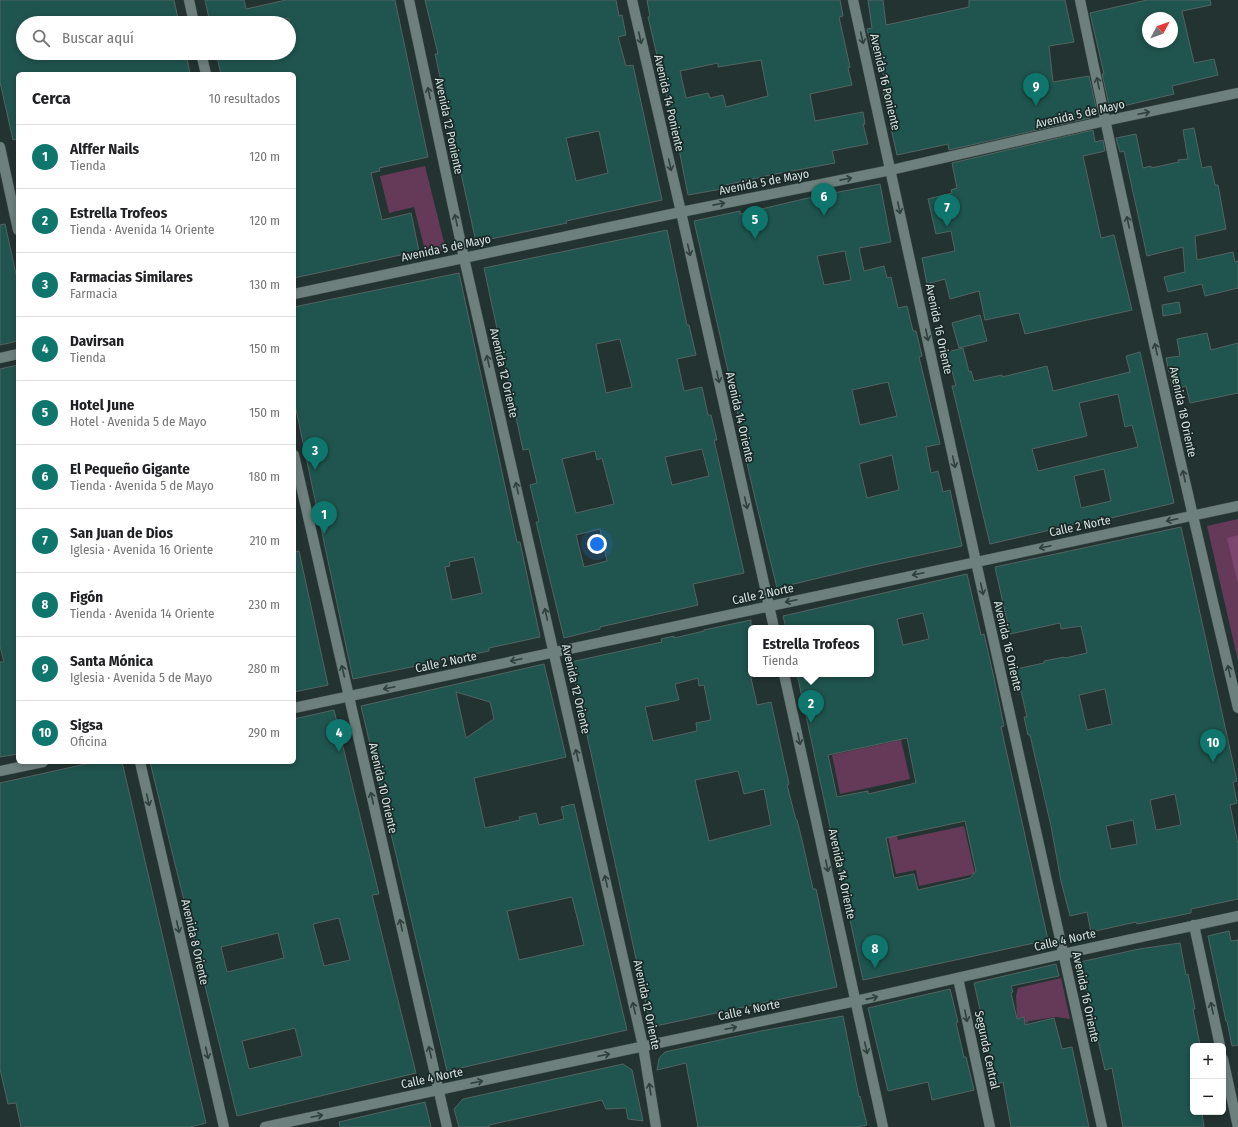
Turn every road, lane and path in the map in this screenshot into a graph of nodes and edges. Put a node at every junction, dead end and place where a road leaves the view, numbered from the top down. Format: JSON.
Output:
{"nodes":[{"id":1,"x":189,"y":0,"type":"edge"},
{"id":2,"x":409,"y":0,"type":"edge"},
{"id":3,"x":632,"y":0,"type":"edge"},
{"id":4,"x":853,"y":0,"type":"edge"},
{"id":5,"x":1081,"y":0,"type":"edge"},
{"id":6,"x":192,"y":16,"type":"edge"},
{"id":7,"x":203,"y":60,"type":"edge"},
{"id":8,"x":206,"y":72,"type":"edge"},
{"id":9,"x":1238,"y":93,"type":"edge"},
{"id":10,"x":1106,"y":121,"type":"junction"},
{"id":11,"x":0,"y":147,"type":"edge"},
{"id":12,"x":891,"y":170,"type":"junction"},
{"id":13,"x":680,"y":212,"type":"junction"},
{"id":14,"x":16,"y":221,"type":"edge"},
{"id":15,"x":464,"y":258,"type":"junction"},
{"id":16,"x":296,"y":294,"type":"edge"},
{"id":17,"x":16,"y":354,"type":"edge"},
{"id":18,"x":0,"y":358,"type":"edge"},
{"id":19,"x":296,"y":464,"type":"edge"},
{"id":20,"x":1238,"y":506,"type":"edge"},
{"id":21,"x":1192,"y":516,"type":"junction"},
{"id":22,"x":976,"y":562,"type":"junction"},
{"id":23,"x":769,"y":606,"type":"junction"},
{"id":24,"x":773,"y":625,"type":"edge"},
{"id":25,"x":554,"y":652,"type":"junction"},
{"id":26,"x":785,"y":677,"type":"edge"},
{"id":27,"x":349,"y":696,"type":"junction"},
{"id":28,"x":296,"y":708,"type":"edge"},
{"id":29,"x":1238,"y":708,"type":"edge"},
{"id":30,"x":33,"y":764,"type":"edge"},
{"id":31,"x":140,"y":764,"type":"edge"},
{"id":32,"x":0,"y":771,"type":"edge"},
{"id":33,"x":1238,"y":916,"type":"edge"},
{"id":34,"x":1194,"y":925,"type":"junction"},
{"id":35,"x":1063,"y":954,"type":"junction"},
{"id":36,"x":958,"y":978,"type":"junction"},
{"id":37,"x":856,"y":1001,"type":"junction"},
{"id":38,"x":1219,"y":1043,"type":"edge"},
{"id":39,"x":643,"y":1046,"type":"junction"},
{"id":40,"x":1226,"y":1073,"type":"edge"},
{"id":41,"x":438,"y":1090,"type":"junction"},
{"id":42,"x":224,"y":1127,"type":"edge"},
{"id":43,"x":265,"y":1127,"type":"edge"},
{"id":44,"x":447,"y":1127,"type":"edge"},
{"id":45,"x":656,"y":1127,"type":"edge"},
{"id":46,"x":883,"y":1127,"type":"edge"},
{"id":47,"x":990,"y":1127,"type":"edge"},
{"id":48,"x":1102,"y":1127,"type":"edge"},
{"id":49,"x":1238,"y":1127,"type":"edge"}],
"edges":[{"from":1,"to":6,"type":"street"},
{"from":15,"to":2,"type":"street","name":"Avenida 12 Poniente","one_way":true},
{"from":3,"to":13,"type":"street","name":"Avenida 14 Poniente","one_way":true},
{"from":4,"to":12,"type":"street","name":"Avenida 16 Poniente","one_way":true},
{"from":10,"to":5,"type":"street","name":"Avenida 18 Oriente","one_way":true},
{"from":7,"to":8,"type":"street"},
{"from":10,"to":9,"type":"street","name":"Avenida 5 de Mayo","one_way":true},
{"from":10,"to":12,"type":"street","name":"Avenida 5 de Mayo"},
{"from":21,"to":10,"type":"street","name":"Avenida 18 Oriente","one_way":true},
{"from":11,"to":14,"type":"street"},
{"from":13,"to":12,"type":"street","name":"Avenida 5 de Mayo","one_way":true},
{"from":12,"to":22,"type":"street","name":"Avenida 16 Oriente","one_way":true},
{"from":13,"to":15,"type":"street","name":"Avenida 5 de Mayo"},
{"from":13,"to":23,"type":"street","name":"Avenida 14 Oriente","one_way":true},
{"from":15,"to":16,"type":"street","name":"Avenida 5 de Mayo"},
{"from":25,"to":15,"type":"street","name":"Avenida 12 Oriente","one_way":true},
{"from":17,"to":18,"type":"street"},
{"from":27,"to":19,"type":"street","name":"Avenida 10 Oriente","one_way":true},
{"from":20,"to":21,"type":"street","name":"Calle 2 Norte"},
{"from":21,"to":22,"type":"street","name":"Calle 2 Norte","one_way":true},
{"from":29,"to":21,"type":"street","name":"Avenida 18 Oriente","one_way":true},
{"from":22,"to":23,"type":"street","name":"Calle 2 Norte","one_way":true},
{"from":22,"to":35,"type":"street","name":"Avenida 16 Oriente","one_way":true},
{"from":23,"to":24,"type":"street","name":"Avenida 14 Oriente"},
{"from":23,"to":25,"type":"street","name":"Calle 2 Norte"},
{"from":25,"to":27,"type":"street","name":"Calle 2 Norte","one_way":true},
{"from":39,"to":25,"type":"street","name":"Avenida 12 Oriente","one_way":true},
{"from":26,"to":37,"type":"street","name":"Avenida 14 Oriente","one_way":true},
{"from":27,"to":28,"type":"street","name":"Calle 2 Norte"},
{"from":41,"to":27,"type":"street","name":"Avenida 10 Oriente","one_way":true},
{"from":30,"to":32,"type":"street"},
{"from":31,"to":42,"type":"street","name":"Avenida 8 Oriente","one_way":true},
{"from":33,"to":34,"type":"street","name":"Calle 4 Norte"},
{"from":34,"to":35,"type":"street","name":"Calle 4 Norte"},
{"from":38,"to":34,"type":"street","one_way":true},
{"from":35,"to":36,"type":"street","name":"Calle 4 Norte"},
{"from":35,"to":48,"type":"street","name":"Avenida 16 Oriente"},
{"from":37,"to":36,"type":"street","name":"Calle 4 Norte","one_way":true},
{"from":36,"to":47,"type":"street","name":"Segunda Central","one_way":true},
{"from":39,"to":37,"type":"street","name":"Calle 4 Norte","one_way":true},
{"from":37,"to":46,"type":"street","name":"Avenida 14 Oriente","one_way":true},
{"from":41,"to":39,"type":"street","name":"Calle 4 Norte","one_way":true},
{"from":45,"to":39,"type":"street","name":"Avenida 12 Oriente","one_way":true},
{"from":40,"to":49,"type":"street"},
{"from":43,"to":41,"type":"street","name":"Calle 4 Norte","one_way":true},
{"from":41,"to":44,"type":"street","name":"Avenida 10 Oriente"}]}
